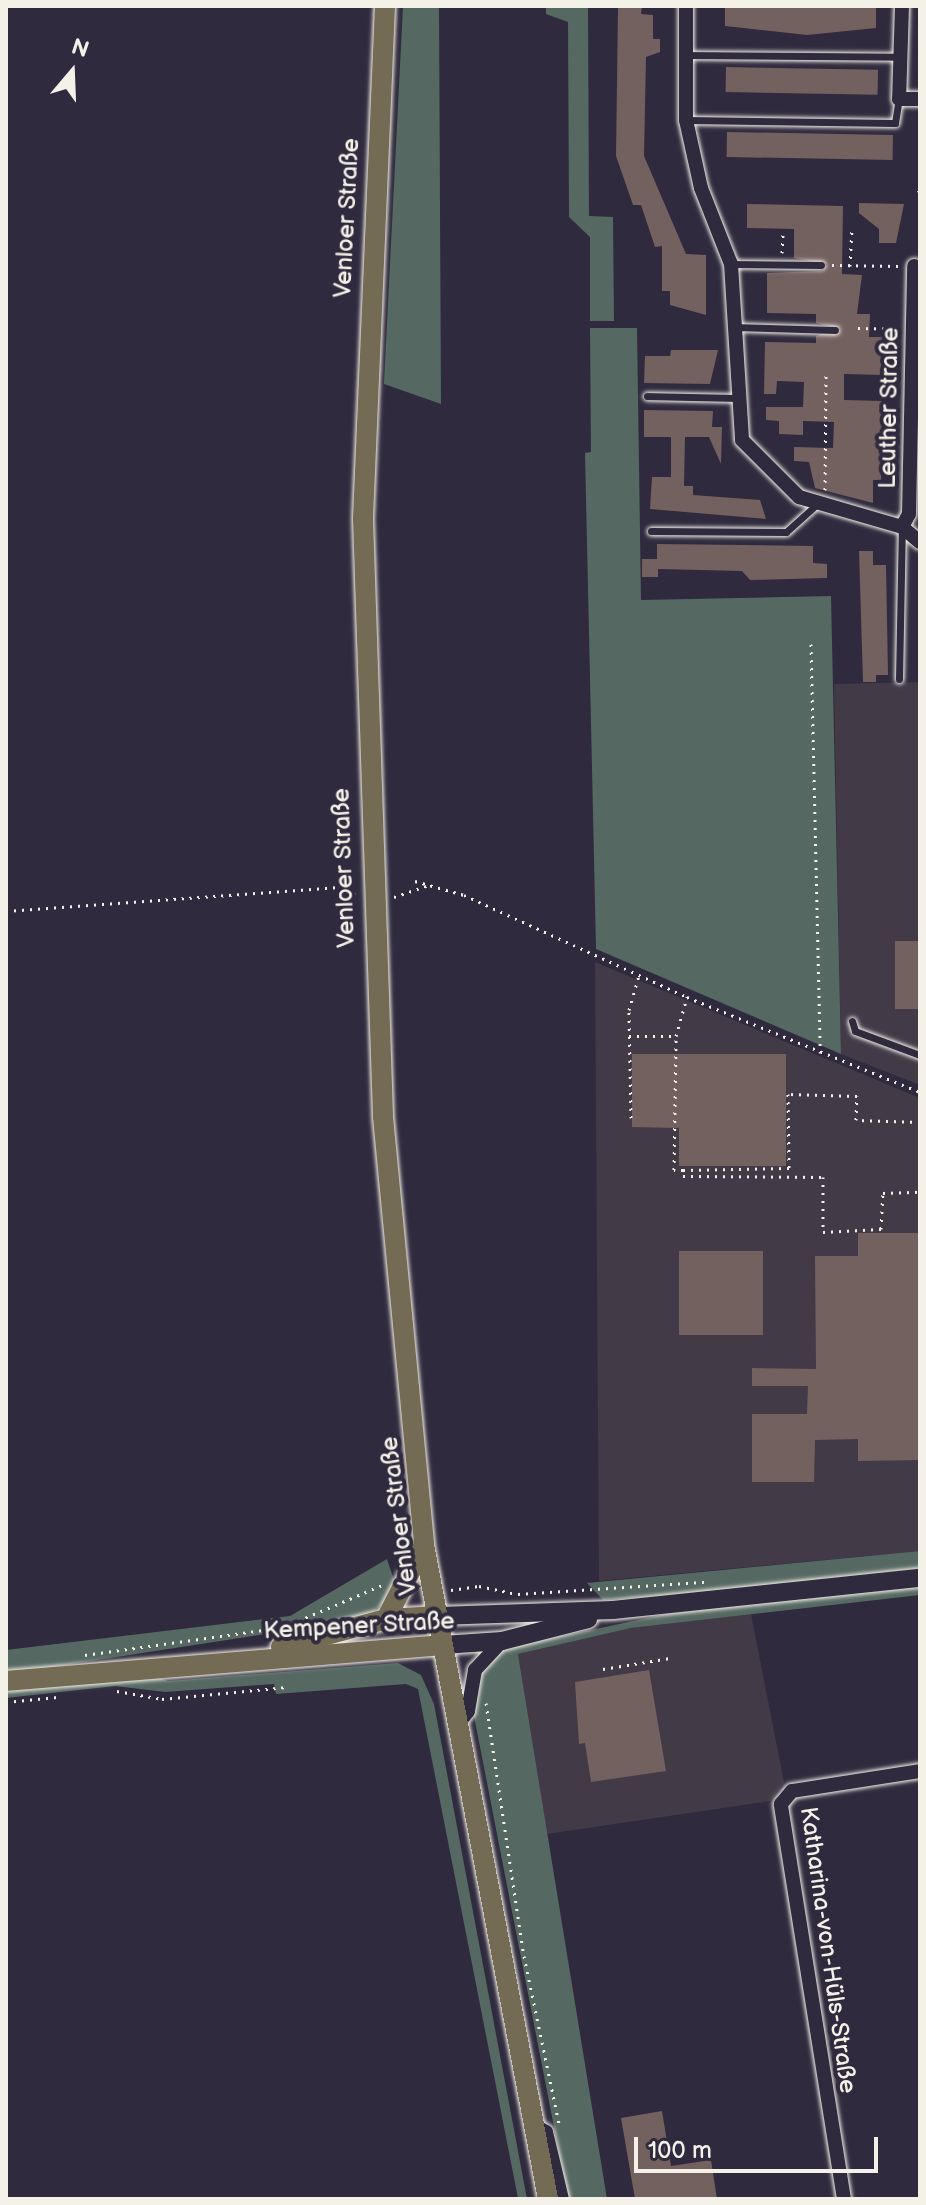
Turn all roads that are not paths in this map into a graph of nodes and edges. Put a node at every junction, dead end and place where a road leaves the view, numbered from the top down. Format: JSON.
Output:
{"nodes":[{"id":1,"x":385,"y":6,"type":"edge"},
{"id":2,"x":686,"y":6,"type":"edge"},
{"id":3,"x":902,"y":6,"type":"edge"},
{"id":4,"x":688,"y":55,"type":"junction"},
{"id":5,"x":898,"y":57,"type":"junction"},
{"id":6,"x":899,"y":99,"type":"junction"},
{"id":7,"x":920,"y":99,"type":"edge"},
{"id":8,"x":686,"y":120,"type":"junction"},
{"id":9,"x":731,"y":264,"type":"junction"},
{"id":10,"x":821,"y":265,"type":"road end"},
{"id":11,"x":914,"y":266,"type":"road end"},
{"id":12,"x":917,"y":288,"type":"edge"},
{"id":13,"x":732,"y":327,"type":"junction"},
{"id":14,"x":835,"y":330,"type":"dead end"},
{"id":15,"x":647,"y":396,"type":"dead end"},
{"id":16,"x":734,"y":398,"type":"junction"},
{"id":17,"x":820,"y":506,"type":"junction"},
{"id":18,"x":902,"y":527,"type":"junction"},
{"id":19,"x":651,"y":531,"type":"dead end"},
{"id":20,"x":920,"y":542,"type":"edge"},
{"id":21,"x":899,"y":679,"type":"dead end"},
{"id":22,"x":852,"y":1021,"type":"dead end"},
{"id":23,"x":920,"y":1055,"type":"edge"},
{"id":24,"x":424,"y":1545,"type":"junction"},
{"id":25,"x":920,"y":1578,"type":"edge"},
{"id":26,"x":613,"y":1610,"type":"junction"},
{"id":27,"x":438,"y":1616,"type":"junction"},
{"id":28,"x":386,"y":1619,"type":"junction"},
{"id":29,"x":502,"y":1641,"type":"junction"},
{"id":30,"x":443,"y":1645,"type":"junction"},
{"id":31,"x":246,"y":1658,"type":"junction"},
{"id":32,"x":6,"y":1681,"type":"edge"},
{"id":33,"x":458,"y":1724,"type":"junction"},
{"id":34,"x":920,"y":1771,"type":"edge"},
{"id":35,"x":532,"y":2124,"type":"junction"},
{"id":36,"x":548,"y":2199,"type":"edge"},
{"id":37,"x":562,"y":2199,"type":"edge"},
{"id":38,"x":844,"y":2199,"type":"edge"}],
"edges":[{"from":1,"to":24,"type":"main road","name":"Venloer Straße"},
{"from":2,"to":4,"type":"street"},
{"from":3,"to":5,"type":"street"},
{"from":4,"to":5,"type":"lane"},
{"from":4,"to":8,"type":"street"},
{"from":5,"to":6,"type":"street"},
{"from":6,"to":7,"type":"street"},
{"from":6,"to":8,"type":"lane"},
{"from":8,"to":9,"type":"street"},
{"from":9,"to":10,"type":"lane"},
{"from":9,"to":13,"type":"street"},
{"from":11,"to":12,"type":"street","name":"Leuther Straße"},
{"from":12,"to":18,"type":"street","name":"Leuther Straße"},
{"from":13,"to":14,"type":"lane"},
{"from":13,"to":16,"type":"street"},
{"from":15,"to":16,"type":"lane"},
{"from":16,"to":17,"type":"street"},
{"from":17,"to":18,"type":"street"},
{"from":17,"to":19,"type":"lane"},
{"from":18,"to":20,"type":"street"},
{"from":18,"to":21,"type":"lane"},
{"from":22,"to":23,"type":"lane"},
{"from":24,"to":27,"type":"main road","name":"Venloer Straße"},
{"from":24,"to":28,"type":"main road"},
{"from":25,"to":26,"type":"street","name":"Kempener Straße"},
{"from":26,"to":27,"type":"street","name":"Kempener Straße"},
{"from":26,"to":29,"type":"street","name":"Kempener Straße"},
{"from":27,"to":28,"type":"main road","name":"Kempener Straße"},
{"from":27,"to":30,"type":"main road","name":"Venloer Straße"},
{"from":28,"to":31,"type":"main road","name":"Kempener Straße"},
{"from":29,"to":30,"type":"street","name":"Kempener Straße"},
{"from":29,"to":33,"type":"street"},
{"from":30,"to":31,"type":"main road","name":"Kempener Straße"},
{"from":30,"to":33,"type":"main road","name":"Venloer Straße"},
{"from":31,"to":32,"type":"main road","name":"Kempener Straße"},
{"from":33,"to":35,"type":"main road","name":"Venloer Straße"},
{"from":34,"to":38,"type":"street","name":"Katharina-von-Hüls-Straße"},
{"from":35,"to":36,"type":"main road","name":"Venloer Straße"},
{"from":35,"to":37,"type":"street"}]}
